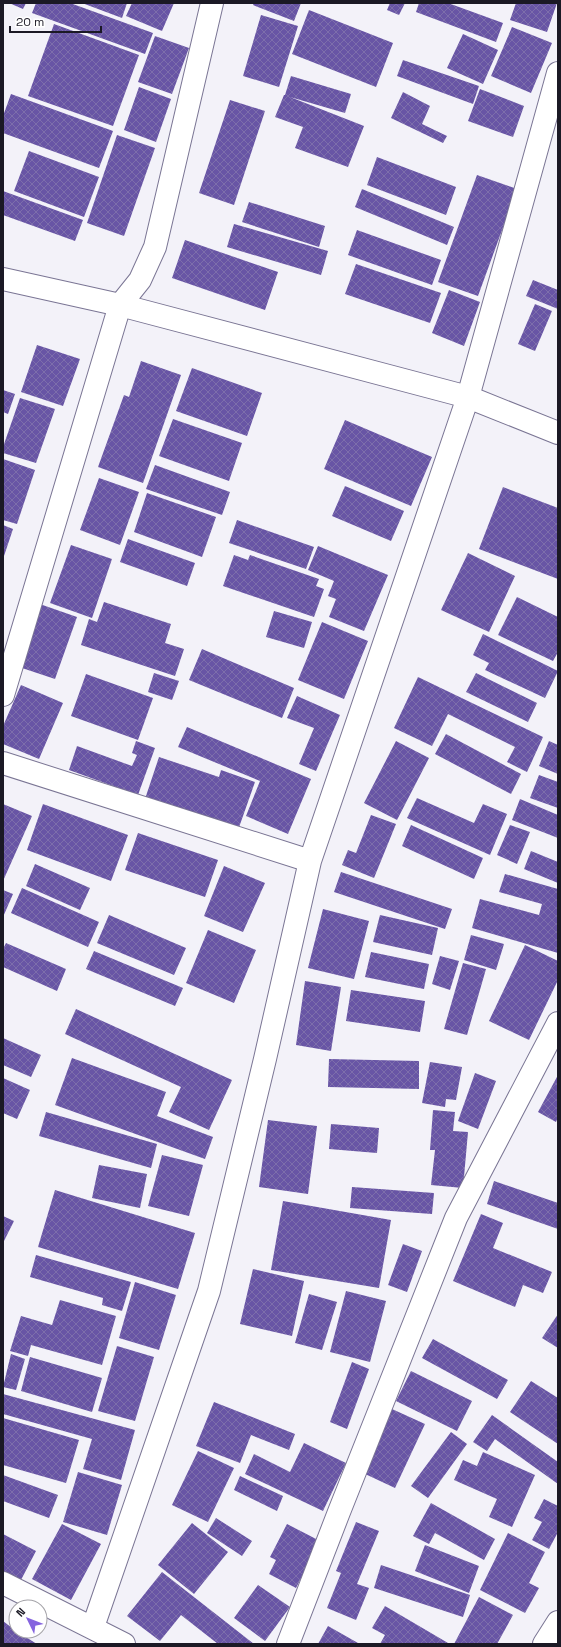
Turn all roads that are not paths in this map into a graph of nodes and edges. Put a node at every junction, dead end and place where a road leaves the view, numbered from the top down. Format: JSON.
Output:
{"nodes":[{"id":1,"x":212,"y":3,"type":"edge"},
{"id":2,"x":558,"y":72,"type":"edge"},
{"id":3,"x":3,"y":279,"type":"edge"},
{"id":4,"x":120,"y":304,"type":"junction"},
{"id":5,"x":468,"y":397,"type":"junction"},
{"id":6,"x":558,"y":433,"type":"edge"},
{"id":7,"x":3,"y":695,"type":"edge"},
{"id":8,"x":3,"y":763,"type":"edge"},
{"id":9,"x":310,"y":861,"type":"junction"},
{"id":10,"x":558,"y":1023,"type":"edge"},
{"id":11,"x":3,"y":1583,"type":"edge"},
{"id":12,"x":558,"y":1622,"type":"edge"},
{"id":13,"x":93,"y":1627,"type":"junction"},
{"id":14,"x":124,"y":1644,"type":"edge"},
{"id":15,"x":288,"y":1644,"type":"edge"},
{"id":16,"x":544,"y":1644,"type":"edge"}],
"edges":[{"from":1,"to":4,"type":"street"},
{"from":2,"to":5,"type":"street"},
{"from":3,"to":4,"type":"street"},
{"from":4,"to":5,"type":"street"},
{"from":4,"to":7,"type":"street"},
{"from":5,"to":6,"type":"street"},
{"from":5,"to":9,"type":"street"},
{"from":8,"to":9,"type":"street"},
{"from":9,"to":13,"type":"street"},
{"from":10,"to":15,"type":"street"},
{"from":11,"to":13,"type":"street"},
{"from":12,"to":16,"type":"street"},
{"from":13,"to":14,"type":"street"}]}
